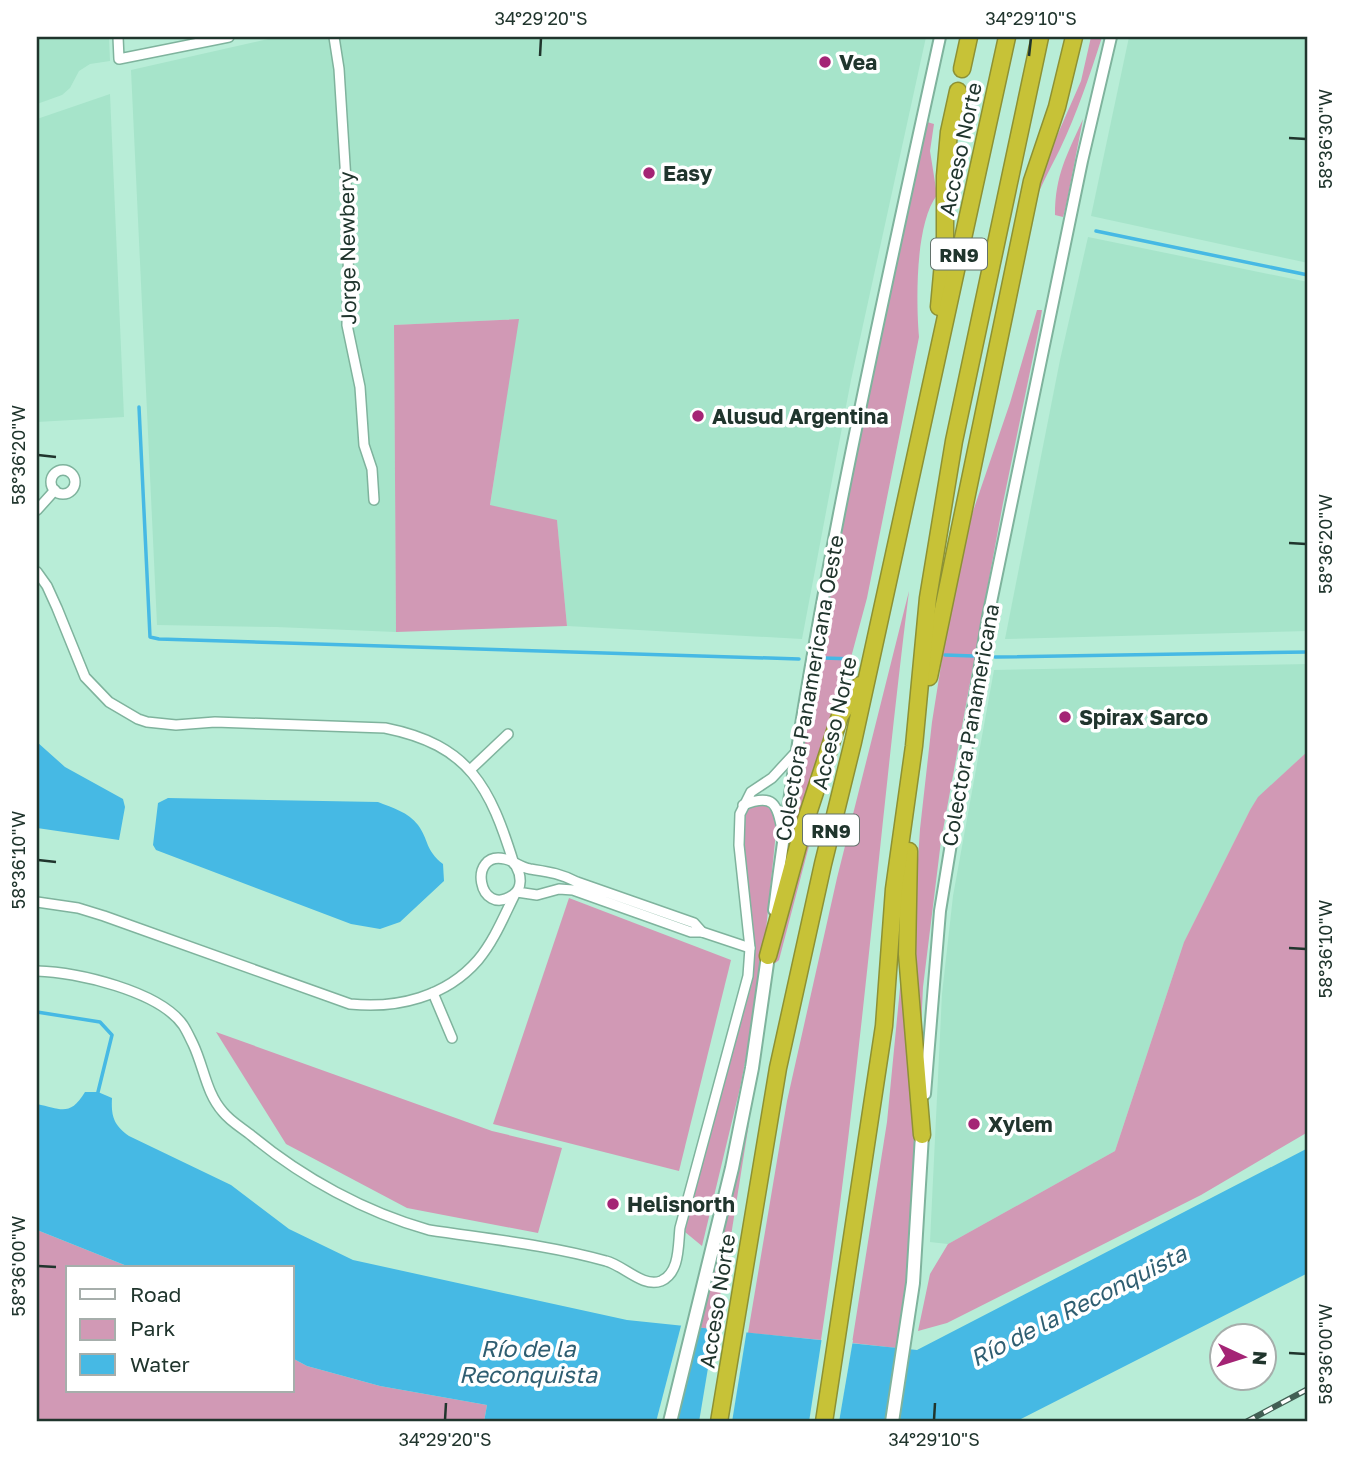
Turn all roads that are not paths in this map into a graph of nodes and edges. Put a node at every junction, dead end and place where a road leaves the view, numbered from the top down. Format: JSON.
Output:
{"nodes":[{"id":1,"x":118,"y":37,"type":"edge"},
{"id":2,"x":229,"y":37,"type":"edge"},
{"id":3,"x":334,"y":37,"type":"edge"},
{"id":4,"x":940,"y":37,"type":"edge"},
{"id":5,"x":969,"y":37,"type":"edge"},
{"id":6,"x":998,"y":37,"type":"edge"},
{"id":7,"x":1007,"y":37,"type":"edge"},
{"id":8,"x":1040,"y":37,"type":"edge"},
{"id":9,"x":1074,"y":37,"type":"edge"},
{"id":10,"x":1111,"y":37,"type":"edge"},
{"id":11,"x":962,"y":69,"type":"dead end"},
{"id":12,"x":958,"y":91,"type":"dead end"},
{"id":13,"x":987,"y":119,"type":"junction"},
{"id":14,"x":930,"y":390,"type":"junction"},
{"id":15,"x":55,"y":490,"type":"dead end"},
{"id":16,"x":374,"y":500,"type":"dead end"},
{"id":17,"x":37,"y":510,"type":"edge"},
{"id":18,"x":37,"y":572,"type":"edge"},
{"id":19,"x":866,"y":675,"type":"junction"},
{"id":20,"x":508,"y":734,"type":"dead end"},
{"id":21,"x":914,"y":746,"type":"junction"},
{"id":22,"x":796,"y":752,"type":"junction"},
{"id":23,"x":470,"y":770,"type":"junction"},
{"id":24,"x":743,"y":805,"type":"junction"},
{"id":25,"x":783,"y":837,"type":"junction"},
{"id":26,"x":506,"y":838,"type":"junction"},
{"id":27,"x":493,"y":860,"type":"junction"},
{"id":28,"x":515,"y":865,"type":"junction"},
{"id":29,"x":562,"y":875,"type":"junction"},
{"id":30,"x":559,"y":889,"type":"junction"},
{"id":31,"x":516,"y":893,"type":"junction"},
{"id":32,"x":493,"y":898,"type":"junction"},
{"id":33,"x":37,"y":902,"type":"edge"},
{"id":34,"x":500,"y":924,"type":"junction"},
{"id":35,"x":702,"y":932,"type":"junction"},
{"id":36,"x":750,"y":948,"type":"junction"},
{"id":37,"x":768,"y":956,"type":"junction"},
{"id":38,"x":37,"y":971,"type":"edge"},
{"id":39,"x":433,"y":993,"type":"junction"},
{"id":40,"x":452,"y":1038,"type":"dead end"},
{"id":41,"x":922,"y":1135,"type":"junction"},
{"id":42,"x":670,"y":1422,"type":"edge"},
{"id":43,"x":719,"y":1422,"type":"edge"},
{"id":44,"x":824,"y":1422,"type":"edge"},
{"id":45,"x":892,"y":1422,"type":"edge"}],
"edges":[{"from":1,"to":2,"type":"street"},
{"from":3,"to":16,"type":"street","name":"Jorge Newbery"},
{"from":4,"to":22,"type":"street","name":"Colectora Panamericana Oeste"},
{"from":5,"to":11,"type":"highway"},
{"from":6,"to":13,"type":"highway"},
{"from":7,"to":13,"type":"highway","name":"Acceso Norte","number":"RN9"},
{"from":8,"to":21,"type":"highway","number":"RN9"},
{"from":9,"to":21,"type":"highway"},
{"from":10,"to":41,"type":"street","name":"Colectora Panamericana"},
{"from":12,"to":14,"type":"highway"},
{"from":13,"to":14,"type":"highway","name":"Acceso Norte","number":"RN9"},
{"from":14,"to":19,"type":"highway","name":"Acceso Norte","number":"RN9"},
{"from":15,"to":17,"type":"street"},
{"from":18,"to":23,"type":"street"},
{"from":19,"to":37,"type":"highway"},
{"from":19,"to":43,"type":"highway","name":"Acceso Norte","number":"RN9"},
{"from":20,"to":23,"type":"street"},
{"from":21,"to":41,"type":"highway"},
{"from":21,"to":44,"type":"highway","number":"RN9"},
{"from":22,"to":24,"type":"street"},
{"from":22,"to":25,"type":"street","name":"Colectora Panamericana Oeste"},
{"from":23,"to":26,"type":"street"},
{"from":24,"to":25,"type":"street"},
{"from":24,"to":36,"type":"street"},
{"from":25,"to":37,"type":"street","name":"Colectora Panamericana Oeste"},
{"from":26,"to":27,"type":"street"},
{"from":26,"to":28,"type":"street"},
{"from":27,"to":28,"type":"street"},
{"from":27,"to":32,"type":"street"},
{"from":28,"to":29,"type":"street"},
{"from":28,"to":31,"type":"street"},
{"from":29,"to":30,"type":"street"},
{"from":29,"to":35,"type":"street"},
{"from":30,"to":31,"type":"street"},
{"from":30,"to":35,"type":"street"},
{"from":31,"to":32,"type":"street"},
{"from":31,"to":34,"type":"street"},
{"from":32,"to":34,"type":"street"},
{"from":33,"to":39,"type":"street"},
{"from":34,"to":39,"type":"street"},
{"from":35,"to":36,"type":"street"},
{"from":36,"to":38,"type":"street"},
{"from":37,"to":42,"type":"main road","name":"Colectora Panamericana Oeste"},
{"from":39,"to":40,"type":"street"},
{"from":41,"to":45,"type":"main road","name":"Colectora Panamericana"}]}
